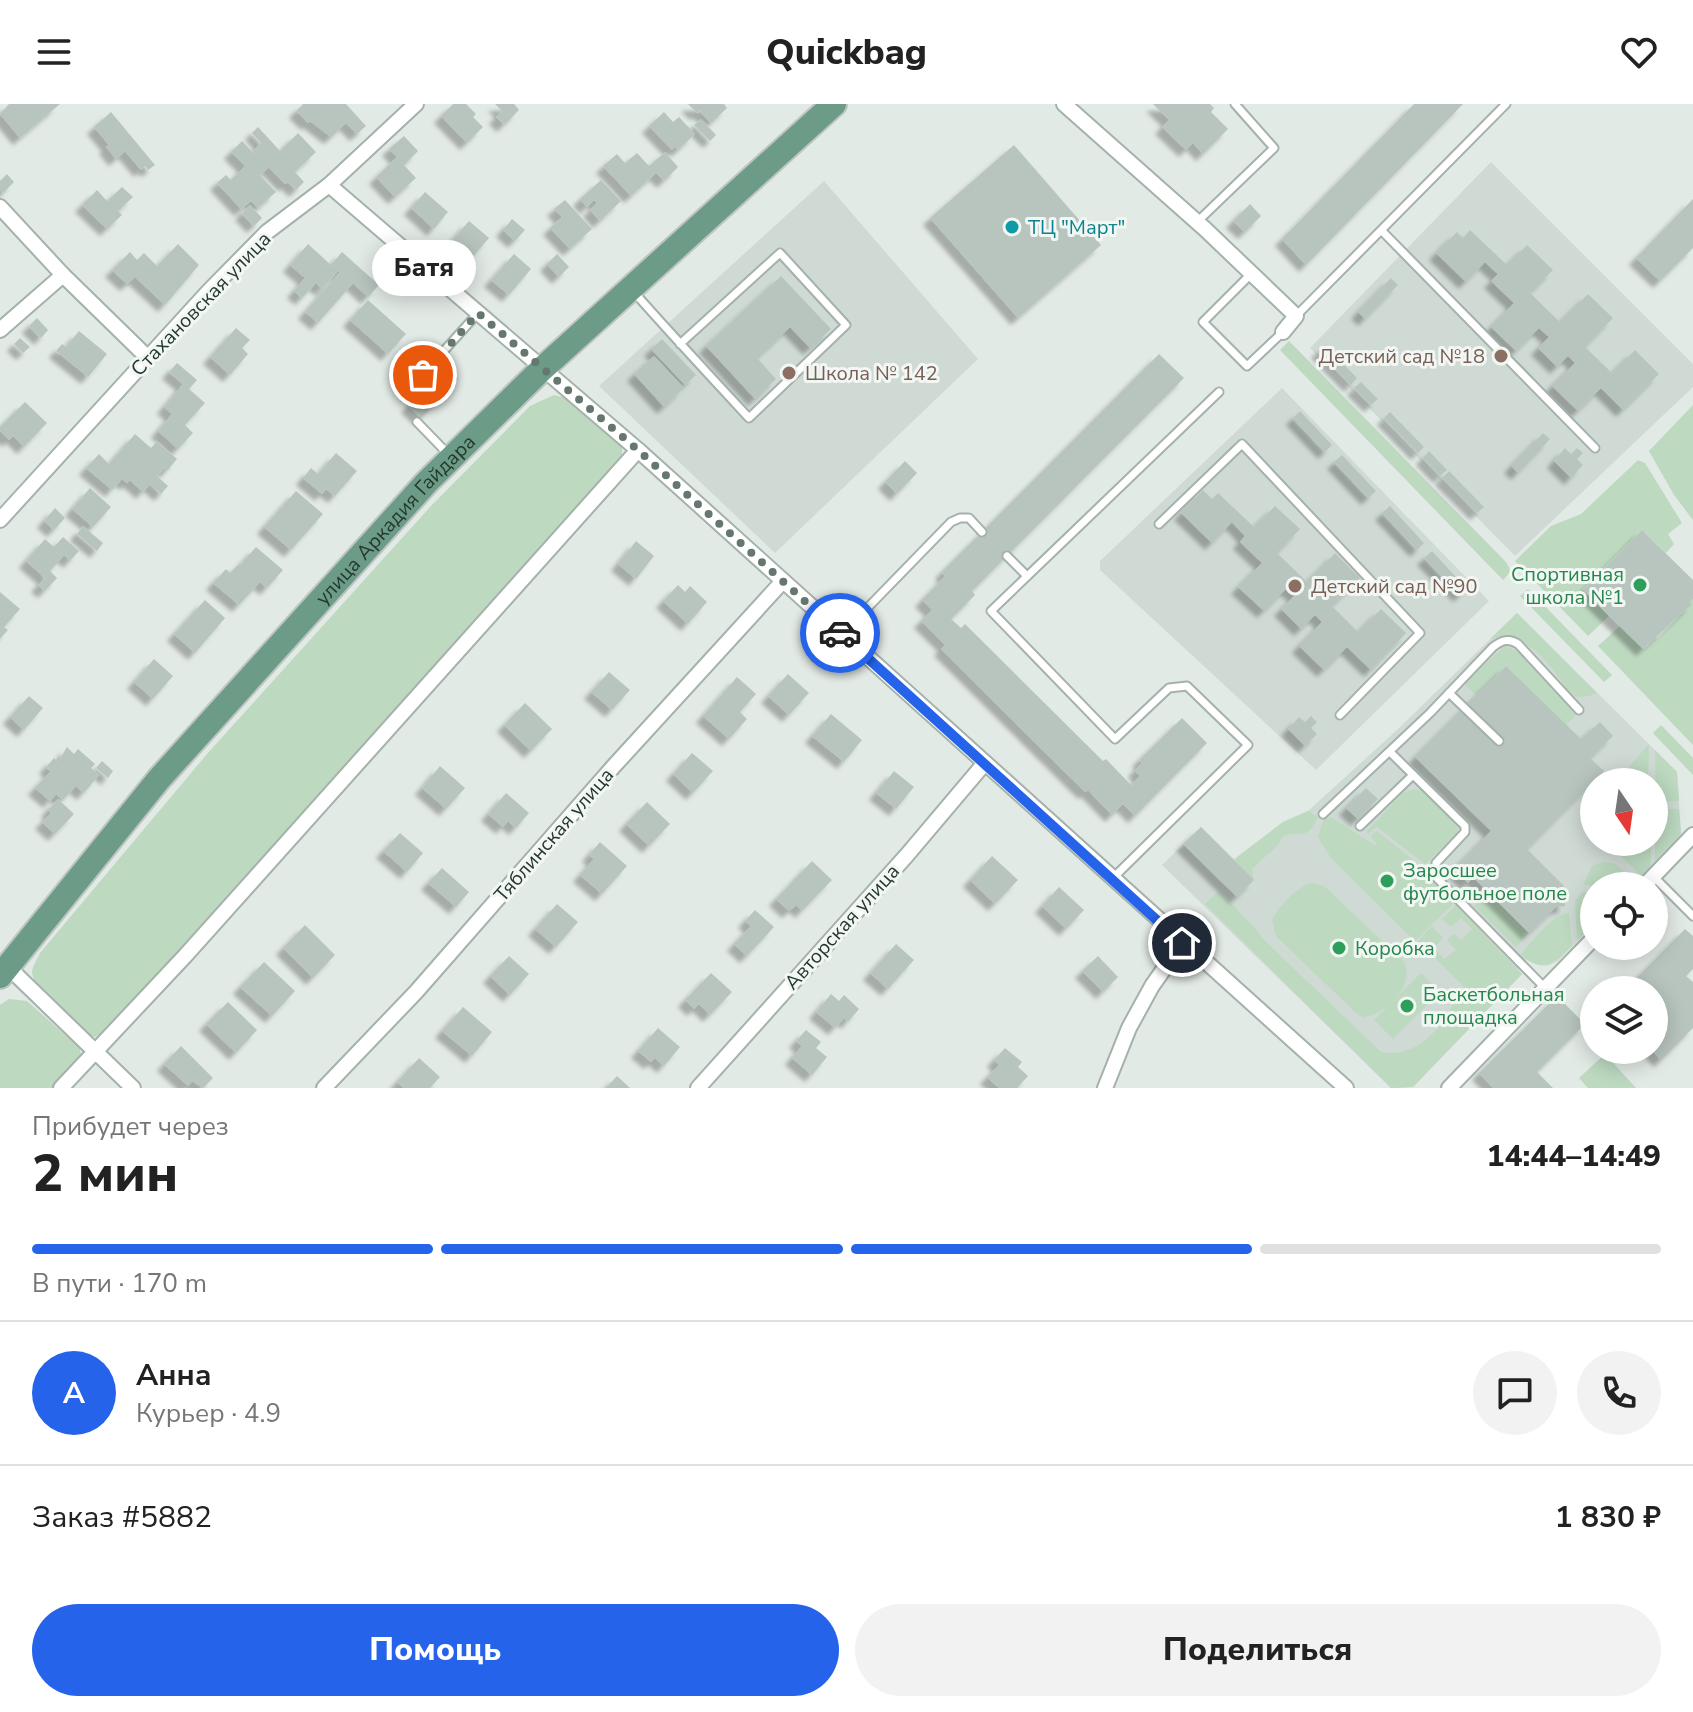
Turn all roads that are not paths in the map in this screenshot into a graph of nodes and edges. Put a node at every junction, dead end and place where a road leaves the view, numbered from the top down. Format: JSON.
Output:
{"nodes":[{"id":1,"x":416,"y":104,"type":"edge"},
{"id":2,"x":834,"y":104,"type":"edge"},
{"id":3,"x":1064,"y":104,"type":"edge"},
{"id":4,"x":1235,"y":104,"type":"edge"},
{"id":5,"x":1506,"y":104,"type":"edge"},
{"id":6,"x":329,"y":185,"type":"junction"},
{"id":7,"x":0,"y":207,"type":"edge"},
{"id":8,"x":1197,"y":223,"type":"junction"},
{"id":9,"x":1382,"y":231,"type":"junction"},
{"id":10,"x":1251,"y":274,"type":"junction"},
{"id":11,"x":63,"y":275,"type":"junction"},
{"id":12,"x":632,"y":289,"type":"junction"},
{"id":13,"x":478,"y":313,"type":"junction"},
{"id":14,"x":1296,"y":316,"type":"junction"},
{"id":15,"x":0,"y":330,"type":"edge"},
{"id":16,"x":1283,"y":332,"type":"joint"},
{"id":17,"x":680,"y":344,"type":"junction"},
{"id":18,"x":148,"y":358,"type":"junction"},
{"id":19,"x":542,"y":369,"type":"junction"},
{"id":20,"x":1219,"y":392,"type":"dead end"},
{"id":21,"x":404,"y":395,"type":"dead end"},
{"id":22,"x":417,"y":422,"type":"dead end"},
{"id":23,"x":1595,"y":448,"type":"dead end"},
{"id":24,"x":638,"y":450,"type":"junction"},
{"id":25,"x":451,"y":457,"type":"junction"},
{"id":26,"x":0,"y":520,"type":"edge"},
{"id":27,"x":1159,"y":524,"type":"dead end"},
{"id":28,"x":982,"y":532,"type":"dead end"},
{"id":29,"x":1007,"y":556,"type":"dead end"},
{"id":30,"x":1027,"y":576,"type":"junction"},
{"id":31,"x":783,"y":581,"type":"junction"},
{"id":32,"x":842,"y":634,"type":"junction"},
{"id":33,"x":1449,"y":693,"type":"junction"},
{"id":34,"x":1579,"y":710,"type":"dead end"},
{"id":35,"x":1340,"y":715,"type":"dead end"},
{"id":36,"x":1499,"y":741,"type":"dead end"},
{"id":37,"x":1390,"y":752,"type":"junction"},
{"id":38,"x":984,"y":764,"type":"junction"},
{"id":39,"x":1413,"y":775,"type":"junction"},
{"id":40,"x":1323,"y":814,"type":"dead end"},
{"id":41,"x":1360,"y":826,"type":"dead end"},
{"id":42,"x":1693,"y":835,"type":"edge"},
{"id":43,"x":1658,"y":872,"type":"edge"},
{"id":44,"x":1112,"y":879,"type":"junction"},
{"id":45,"x":1668,"y":896,"type":"edge"},
{"id":46,"x":1693,"y":916,"type":"edge"},
{"id":47,"x":1182,"y":943,"type":"junction"},
{"id":48,"x":1580,"y":952,"type":"edge"},
{"id":49,"x":3,"y":968,"type":"edge"},
{"id":50,"x":1545,"y":988,"type":"junction"},
{"id":51,"x":95,"y":1052,"type":"junction"},
{"id":52,"x":61,"y":1088,"type":"edge"},
{"id":53,"x":133,"y":1088,"type":"edge"},
{"id":54,"x":324,"y":1088,"type":"edge"},
{"id":55,"x":698,"y":1088,"type":"edge"},
{"id":56,"x":1105,"y":1088,"type":"edge"},
{"id":57,"x":1346,"y":1088,"type":"edge"},
{"id":58,"x":1449,"y":1088,"type":"edge"}],
"edges":[{"from":1,"to":6,"type":"street","name":"Стахановская улица"},
{"from":2,"to":12,"type":"main road","name":"улица Аркадия Гайдара"},
{"from":3,"to":8,"type":"street"},
{"from":4,"to":8,"type":"lane"},
{"from":5,"to":9,"type":"lane"},
{"from":6,"to":13,"type":"street"},
{"from":6,"to":18,"type":"street","name":"Стахановская улица"},
{"from":7,"to":11,"type":"street"},
{"from":8,"to":10,"type":"street"},
{"from":9,"to":14,"type":"lane"},
{"from":9,"to":23,"type":"lane"},
{"from":10,"to":14,"type":"street"},
{"from":10,"to":16,"type":"lane"},
{"from":11,"to":15,"type":"street"},
{"from":11,"to":18,"type":"street"},
{"from":12,"to":17,"type":"lane"},
{"from":12,"to":19,"type":"main road","name":"улица Аркадия Гайдара"},
{"from":13,"to":19,"type":"street"},
{"from":13,"to":21,"type":"lane"},
{"from":14,"to":16,"type":"street"},
{"from":17,"to":17,"type":"lane"},
{"from":18,"to":26,"type":"street","name":"Стахановская улица"},
{"from":19,"to":24,"type":"street"},
{"from":19,"to":25,"type":"main road","name":"улица Аркадия Гайдара"},
{"from":20,"to":30,"type":"lane"},
{"from":22,"to":25,"type":"lane"},
{"from":24,"to":31,"type":"street"},
{"from":24,"to":51,"type":"street"},
{"from":25,"to":49,"type":"main road","name":"улица Аркадия Гайдара"},
{"from":27,"to":35,"type":"lane"},
{"from":28,"to":32,"type":"lane"},
{"from":29,"to":30,"type":"lane"},
{"from":30,"to":44,"type":"lane"},
{"from":31,"to":32,"type":"street"},
{"from":31,"to":54,"type":"street","name":"Тяблинская улица"},
{"from":32,"to":38,"type":"street"},
{"from":33,"to":34,"type":"lane"},
{"from":33,"to":36,"type":"lane"},
{"from":33,"to":37,"type":"lane"},
{"from":37,"to":39,"type":"lane"},
{"from":37,"to":40,"type":"lane"},
{"from":38,"to":44,"type":"street"},
{"from":38,"to":55,"type":"street","name":"Авторская улица"},
{"from":39,"to":41,"type":"lane"},
{"from":39,"to":50,"type":"lane"},
{"from":42,"to":43,"type":"street"},
{"from":44,"to":47,"type":"street"},
{"from":45,"to":46,"type":"lane"},
{"from":47,"to":56,"type":"street"},
{"from":47,"to":57,"type":"street"},
{"from":48,"to":50,"type":"street"},
{"from":49,"to":51,"type":"street"},
{"from":50,"to":58,"type":"street"},
{"from":51,"to":52,"type":"street"},
{"from":51,"to":53,"type":"street"}]}
